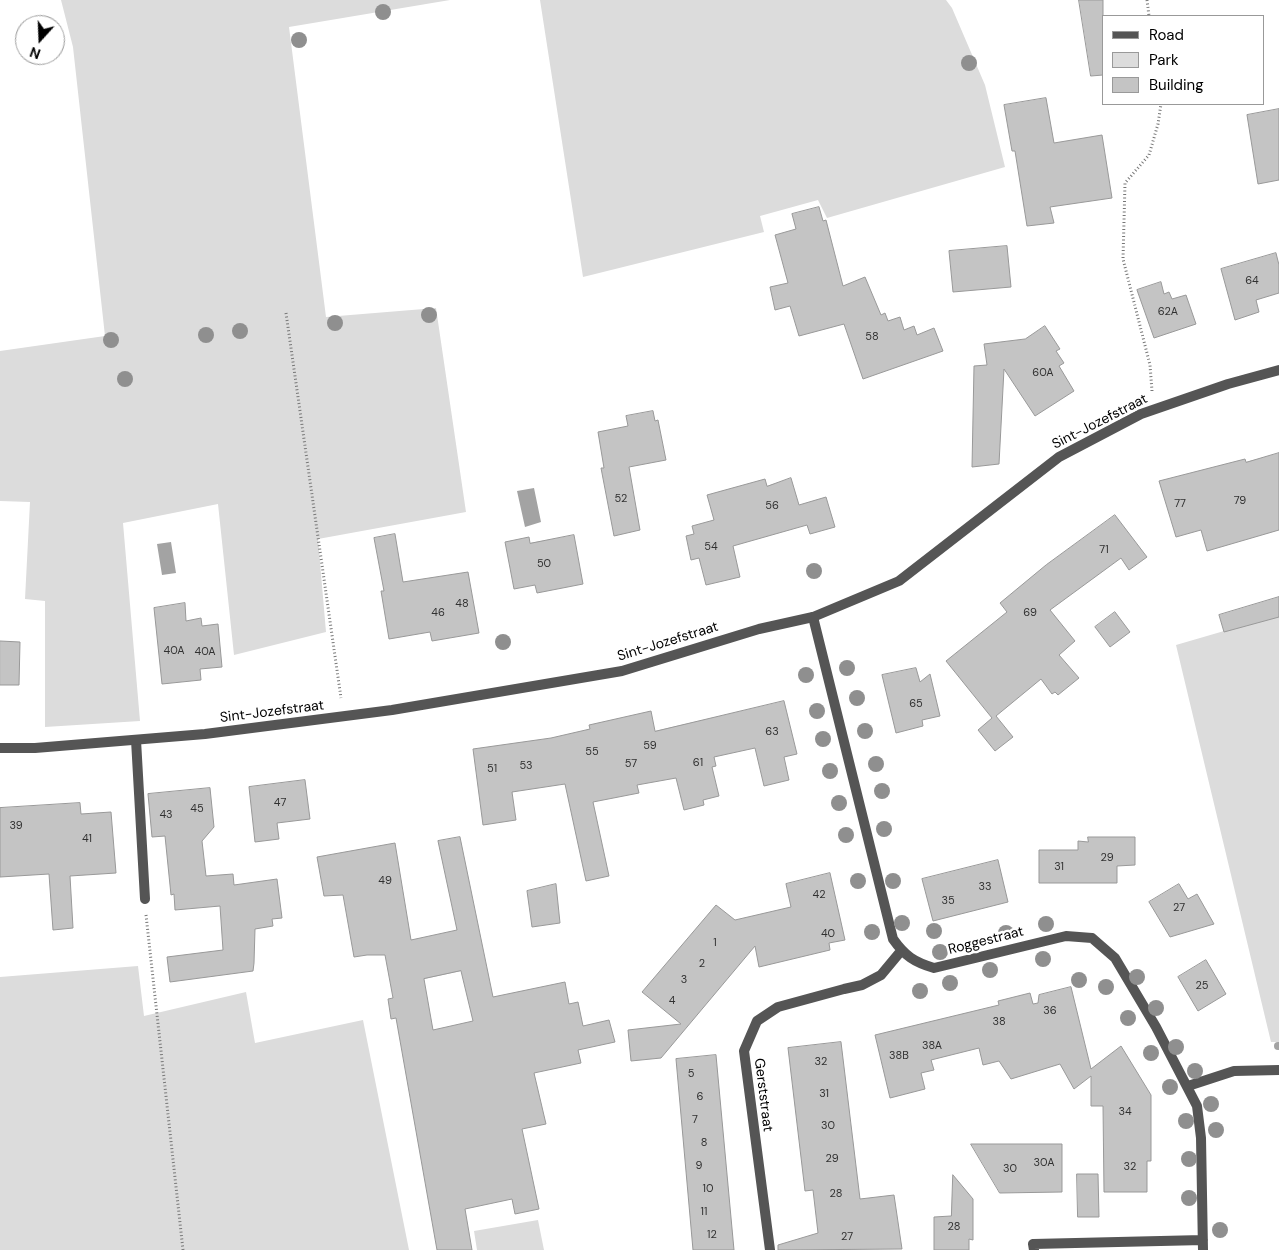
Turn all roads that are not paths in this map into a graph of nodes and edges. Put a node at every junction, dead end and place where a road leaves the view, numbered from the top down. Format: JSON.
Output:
{"nodes":[{"id":1,"x":1279,"y":370,"type":"edge"},
{"id":2,"x":813,"y":617,"type":"junction"},
{"id":3,"x":136,"y":740,"type":"junction"},
{"id":4,"x":0,"y":748,"type":"edge"},
{"id":5,"x":145,"y":899,"type":"road end"},
{"id":6,"x":901,"y":950,"type":"junction"},
{"id":7,"x":1279,"y":1070,"type":"edge"},
{"id":8,"x":1188,"y":1086,"type":"junction"},
{"id":9,"x":1203,"y":1245,"type":"edge"},
{"id":10,"x":770,"y":1250,"type":"edge"},
{"id":11,"x":1034,"y":1250,"type":"edge"}],
"edges":[{"from":1,"to":2,"type":"street","name":"Sint-Jozefstraat"},
{"from":2,"to":3,"type":"street","name":"Sint-Jozefstraat"},
{"from":2,"to":6,"type":"street","name":"Roggestraat"},
{"from":3,"to":4,"type":"street","name":"Sint-Jozefstraat"},
{"from":3,"to":5,"type":"street"},
{"from":6,"to":8,"type":"street","name":"Roggestraat"},
{"from":6,"to":10,"type":"street","name":"Gerststraat"},
{"from":7,"to":8,"type":"street"},
{"from":8,"to":9,"type":"street","name":"Roggestraat"},
{"from":9,"to":11,"type":"street","name":"Roggestraat"}]}
